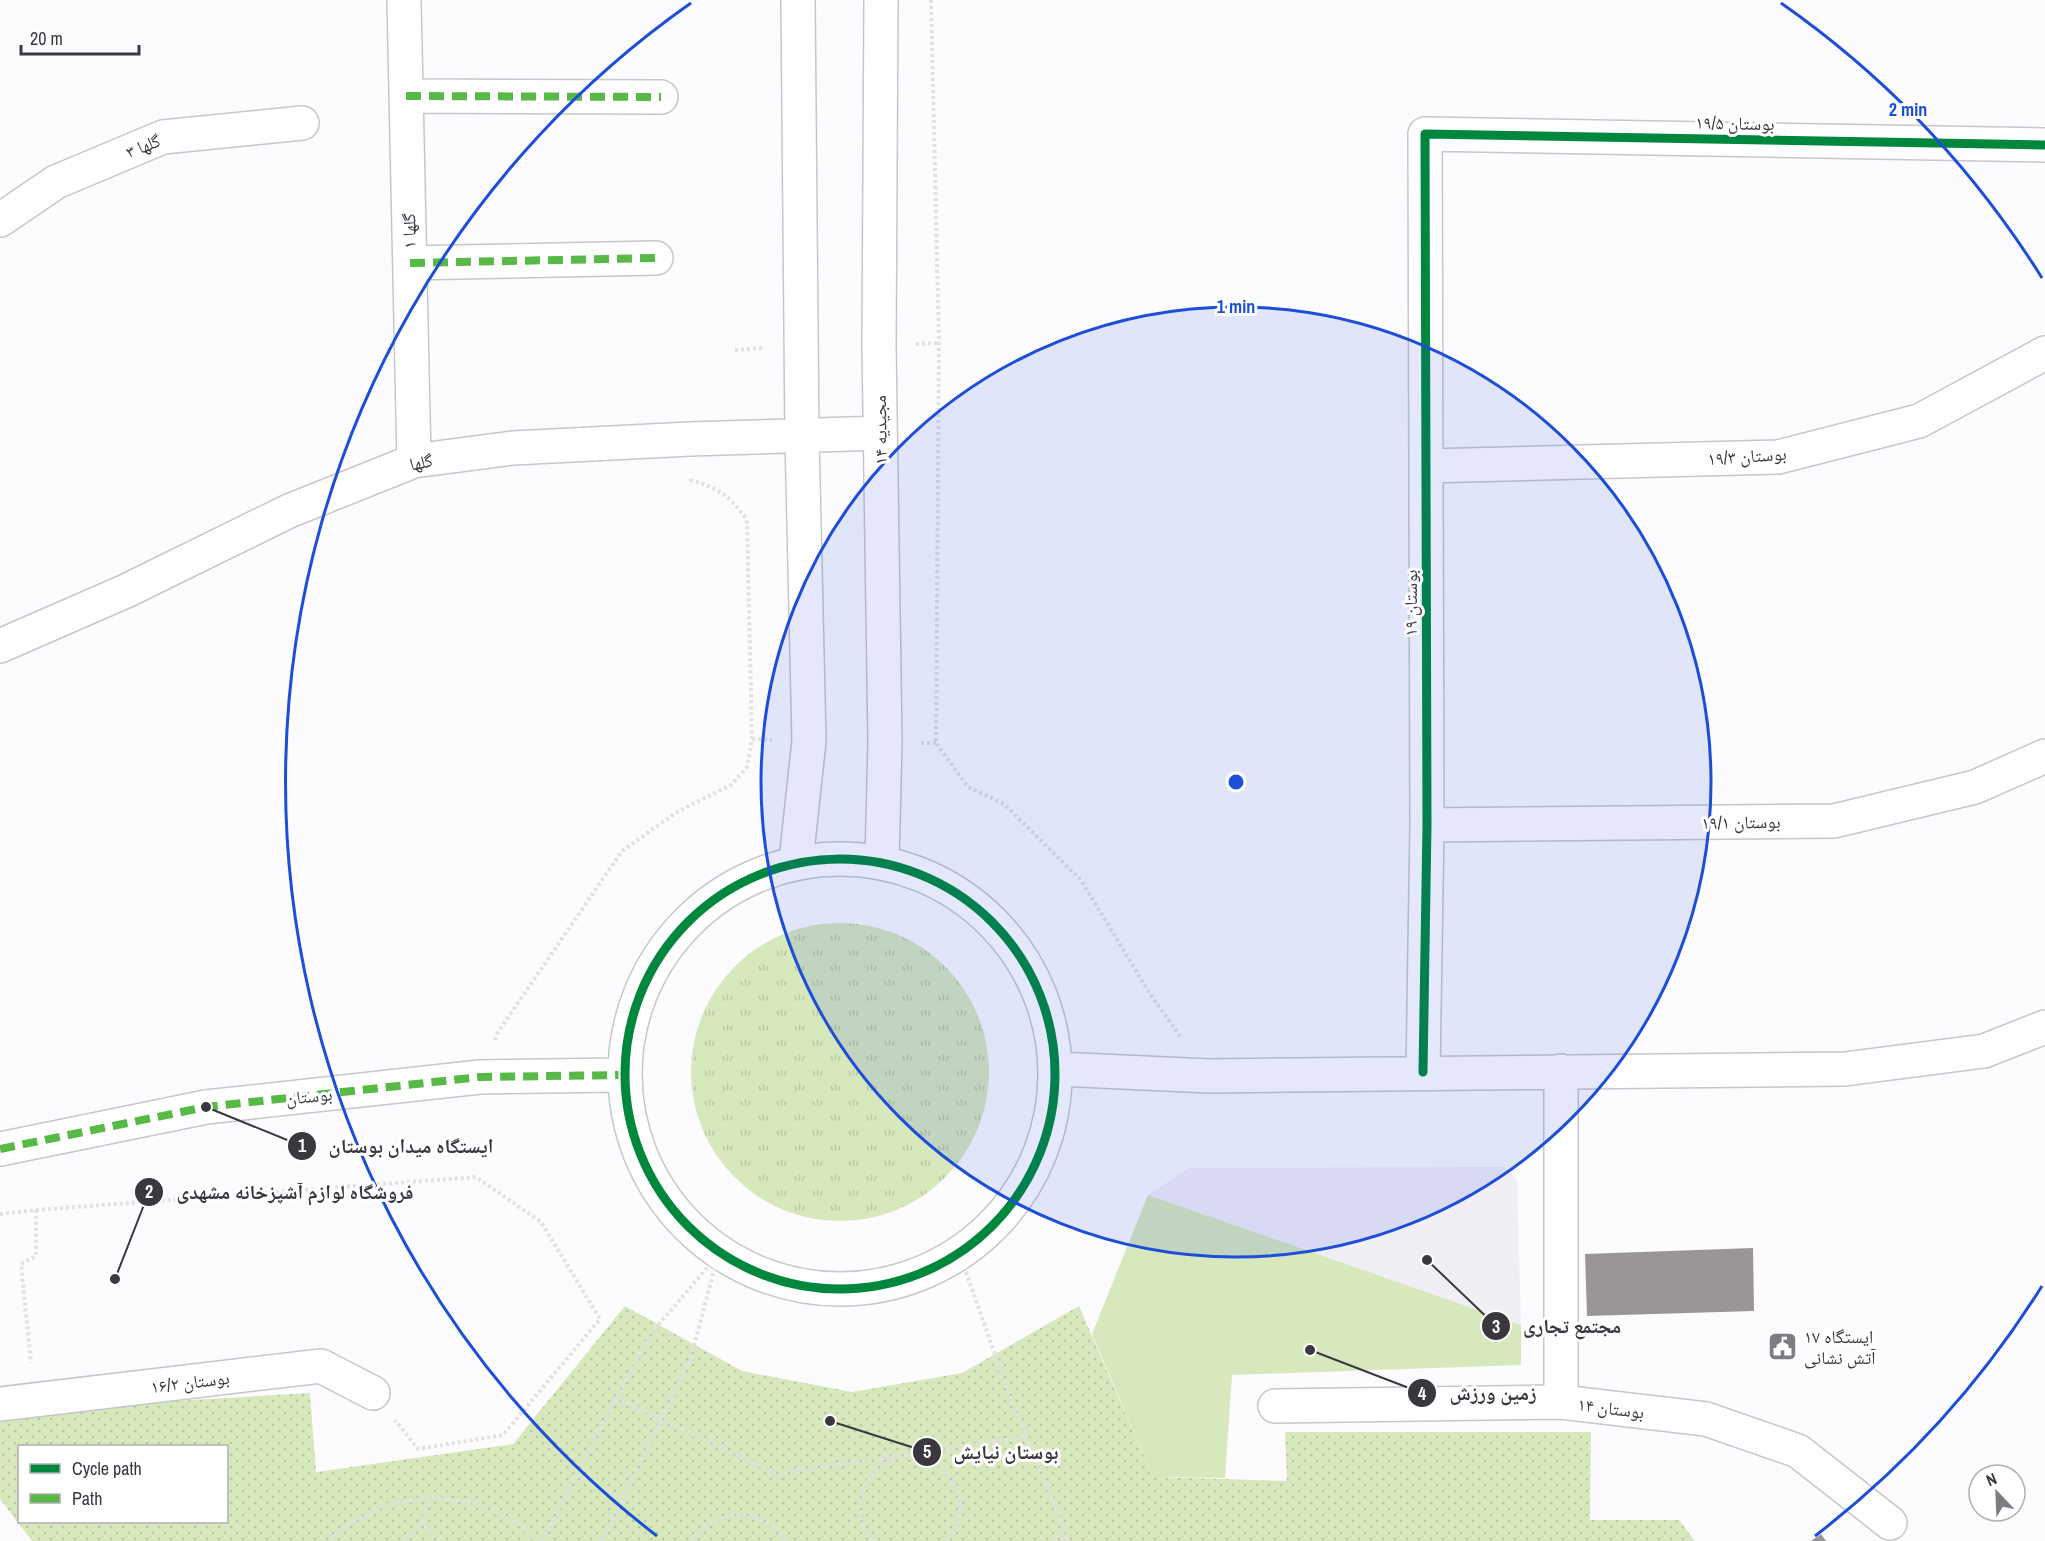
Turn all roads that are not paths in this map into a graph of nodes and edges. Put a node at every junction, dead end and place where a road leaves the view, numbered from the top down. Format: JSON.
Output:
{"nodes":[{"id":1,"x":405,"y":0,"type":"edge"},
{"id":2,"x":798,"y":0,"type":"edge"},
{"id":3,"x":881,"y":0,"type":"edge"},
{"id":4,"x":406,"y":96,"type":"junction"},
{"id":5,"x":661,"y":97,"type":"dead end"},
{"id":6,"x":302,"y":123,"type":"dead end"},
{"id":7,"x":1425,"y":134,"type":"joint"},
{"id":8,"x":2045,"y":144,"type":"edge"},
{"id":9,"x":0,"y":220,"type":"edge"},
{"id":10,"x":656,"y":258,"type":"dead end"},
{"id":11,"x":410,"y":262,"type":"junction"},
{"id":12,"x":2045,"y":352,"type":"edge"},
{"id":13,"x":880,"y":433,"type":"junction"},
{"id":14,"x":802,"y":437,"type":"junction"},
{"id":15,"x":414,"y":461,"type":"junction"},
{"id":16,"x":1427,"y":466,"type":"junction"},
{"id":17,"x":0,"y":646,"type":"edge"},
{"id":18,"x":2045,"y":756,"type":"edge"},
{"id":19,"x":1427,"y":825,"type":"junction"},
{"id":20,"x":796,"y":861,"type":"junction"},
{"id":21,"x":882,"y":861,"type":"junction"},
{"id":22,"x":2045,"y":1027,"type":"edge"},
{"id":23,"x":1058,"y":1069,"type":"junction"},
{"id":24,"x":1561,"y":1071,"type":"junction"},
{"id":25,"x":1423,"y":1072,"type":"junction"},
{"id":26,"x":621,"y":1075,"type":"junction"},
{"id":27,"x":0,"y":1149,"type":"edge"},
{"id":28,"x":373,"y":1393,"type":"road end"},
{"id":29,"x":1561,"y":1402,"type":"junction"},
{"id":30,"x":0,"y":1404,"type":"edge"},
{"id":31,"x":1275,"y":1406,"type":"dead end"},
{"id":32,"x":1890,"y":1523,"type":"dead end"}],
"edges":[{"from":1,"to":4,"type":"street","name":"گلها ۱"},
{"from":2,"to":14,"type":"street"},
{"from":3,"to":13,"type":"street","name":"مجیدیه ۱۴"},
{"from":4,"to":5,"type":"street"},
{"from":4,"to":11,"type":"street","name":"گلها ۱"},
{"from":6,"to":9,"type":"street","name":"گلها ۳"},
{"from":7,"to":8,"type":"street","name":"بوستان ۱۹/۵"},
{"from":7,"to":16,"type":"street","name":"بوستان ۱۹"},
{"from":10,"to":11,"type":"street"},
{"from":11,"to":15,"type":"street","name":"گلها ۱"},
{"from":12,"to":16,"type":"street","name":"بوستان ۱۹/۳"},
{"from":13,"to":14,"type":"street","name":"گلها"},
{"from":13,"to":21,"type":"street","name":"مجیدیه ۱۴"},
{"from":14,"to":15,"type":"street","name":"گلها"},
{"from":14,"to":20,"type":"street"},
{"from":15,"to":17,"type":"street","name":"گلها"},
{"from":16,"to":19,"type":"street","name":"بوستان ۱۹"},
{"from":18,"to":19,"type":"street","name":"بوستان ۱۹/۱"},
{"from":19,"to":25,"type":"street","name":"بوستان ۱۹"},
{"from":20,"to":21,"type":"street"},
{"from":20,"to":26,"type":"street"},
{"from":21,"to":23,"type":"street"},
{"from":22,"to":24,"type":"street"},
{"from":23,"to":25,"type":"street"},
{"from":23,"to":26,"type":"street"},
{"from":24,"to":25,"type":"street"},
{"from":24,"to":29,"type":"street","name":"بوستان ۱۴"},
{"from":26,"to":27,"type":"street","name":"بوستان"},
{"from":28,"to":30,"type":"street","name":"بوستان ۱۶/۲"},
{"from":29,"to":31,"type":"street"},
{"from":29,"to":32,"type":"street","name":"بوستان ۱۴"}]}
